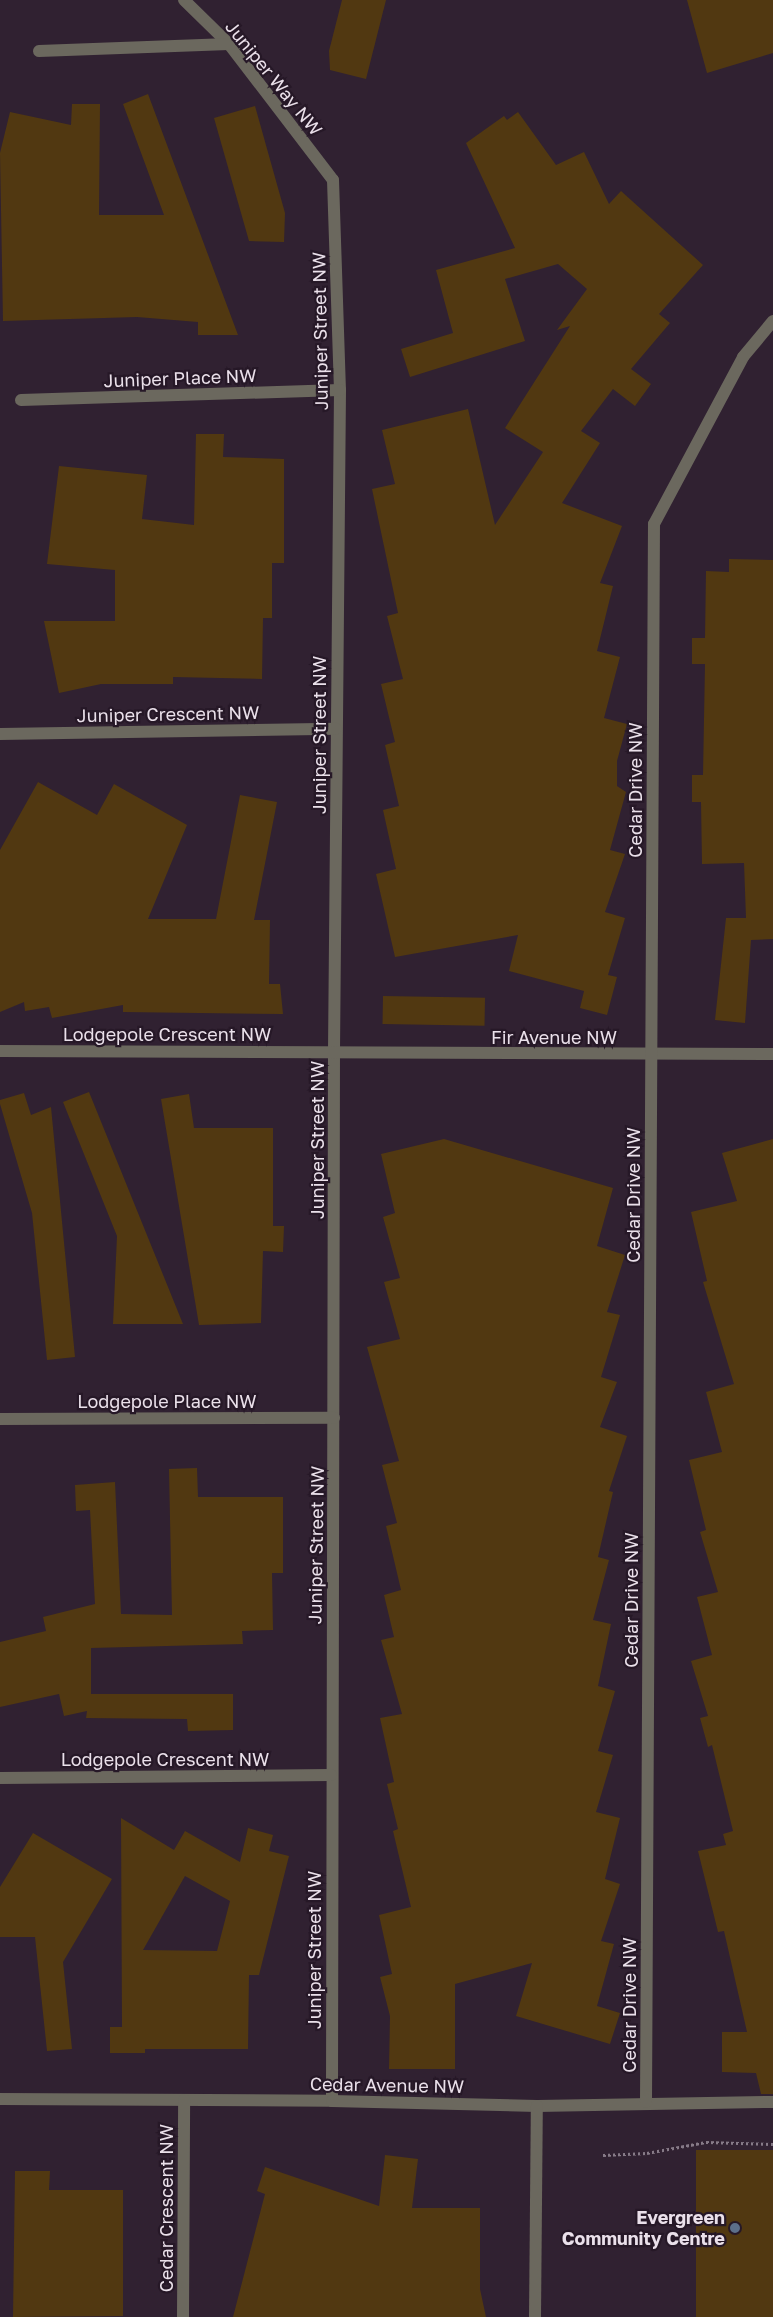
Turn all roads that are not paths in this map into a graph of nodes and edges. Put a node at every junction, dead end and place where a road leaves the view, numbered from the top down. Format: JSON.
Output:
{"nodes":[{"id":1,"x":184,"y":0,"type":"edge"},
{"id":2,"x":229,"y":44,"type":"junction"},
{"id":3,"x":39,"y":51,"type":"dead end"},
{"id":4,"x":333,"y":180,"type":"joint"},
{"id":5,"x":773,"y":321,"type":"edge"},
{"id":6,"x":340,"y":390,"type":"junction"},
{"id":7,"x":21,"y":400,"type":"dead end"},
{"id":8,"x":336,"y":729,"type":"junction"},
{"id":9,"x":0,"y":734,"type":"edge"},
{"id":10,"x":0,"y":1051,"type":"edge"},
{"id":11,"x":334,"y":1053,"type":"junction"},
{"id":12,"x":773,"y":1054,"type":"edge"},
{"id":13,"x":652,"y":1055,"type":"junction"},
{"id":14,"x":334,"y":1418,"type":"junction"},
{"id":15,"x":0,"y":1419,"type":"edge"},
{"id":16,"x":331,"y":1775,"type":"junction"},
{"id":17,"x":0,"y":1778,"type":"edge"},
{"id":18,"x":0,"y":2099,"type":"edge"},
{"id":19,"x":184,"y":2100,"type":"junction"},
{"id":20,"x":332,"y":2100,"type":"junction"},
{"id":21,"x":646,"y":2102,"type":"junction"},
{"id":22,"x":773,"y":2102,"type":"edge"},
{"id":23,"x":538,"y":2106,"type":"junction"},
{"id":24,"x":182,"y":2317,"type":"edge"},
{"id":25,"x":535,"y":2317,"type":"edge"}],
"edges":[{"from":1,"to":2,"type":"street","name":"Juniper Way NW"},
{"from":2,"to":3,"type":"street"},
{"from":2,"to":4,"type":"street","name":"Juniper Way NW"},
{"from":4,"to":6,"type":"street","name":"Juniper Street NW"},
{"from":5,"to":13,"type":"street","name":"Cedar Drive NW"},
{"from":6,"to":7,"type":"street","name":"Juniper Place NW"},
{"from":6,"to":8,"type":"street","name":"Juniper Street NW"},
{"from":8,"to":9,"type":"street","name":"Juniper Crescent NW"},
{"from":8,"to":11,"type":"street","name":"Juniper Street NW"},
{"from":10,"to":11,"type":"street","name":"Lodgepole Crescent NW"},
{"from":11,"to":13,"type":"street","name":"Fir Avenue NW"},
{"from":11,"to":14,"type":"street","name":"Juniper Street NW"},
{"from":12,"to":13,"type":"street","name":"Fir Avenue NW"},
{"from":13,"to":21,"type":"street","name":"Cedar Drive NW"},
{"from":14,"to":15,"type":"street","name":"Lodgepole Place NW"},
{"from":14,"to":16,"type":"street","name":"Juniper Street NW"},
{"from":16,"to":17,"type":"street","name":"Lodgepole Crescent NW"},
{"from":16,"to":20,"type":"street","name":"Juniper Street NW"},
{"from":18,"to":19,"type":"street","name":"Cedar Avenue NW"},
{"from":19,"to":20,"type":"street","name":"Cedar Avenue NW"},
{"from":19,"to":24,"type":"street","name":"Cedar Crescent NW"},
{"from":20,"to":23,"type":"street","name":"Cedar Avenue NW"},
{"from":21,"to":22,"type":"street","name":"Cedar Avenue NW"},
{"from":21,"to":23,"type":"street","name":"Cedar Avenue NW"},
{"from":23,"to":25,"type":"street"}]}
